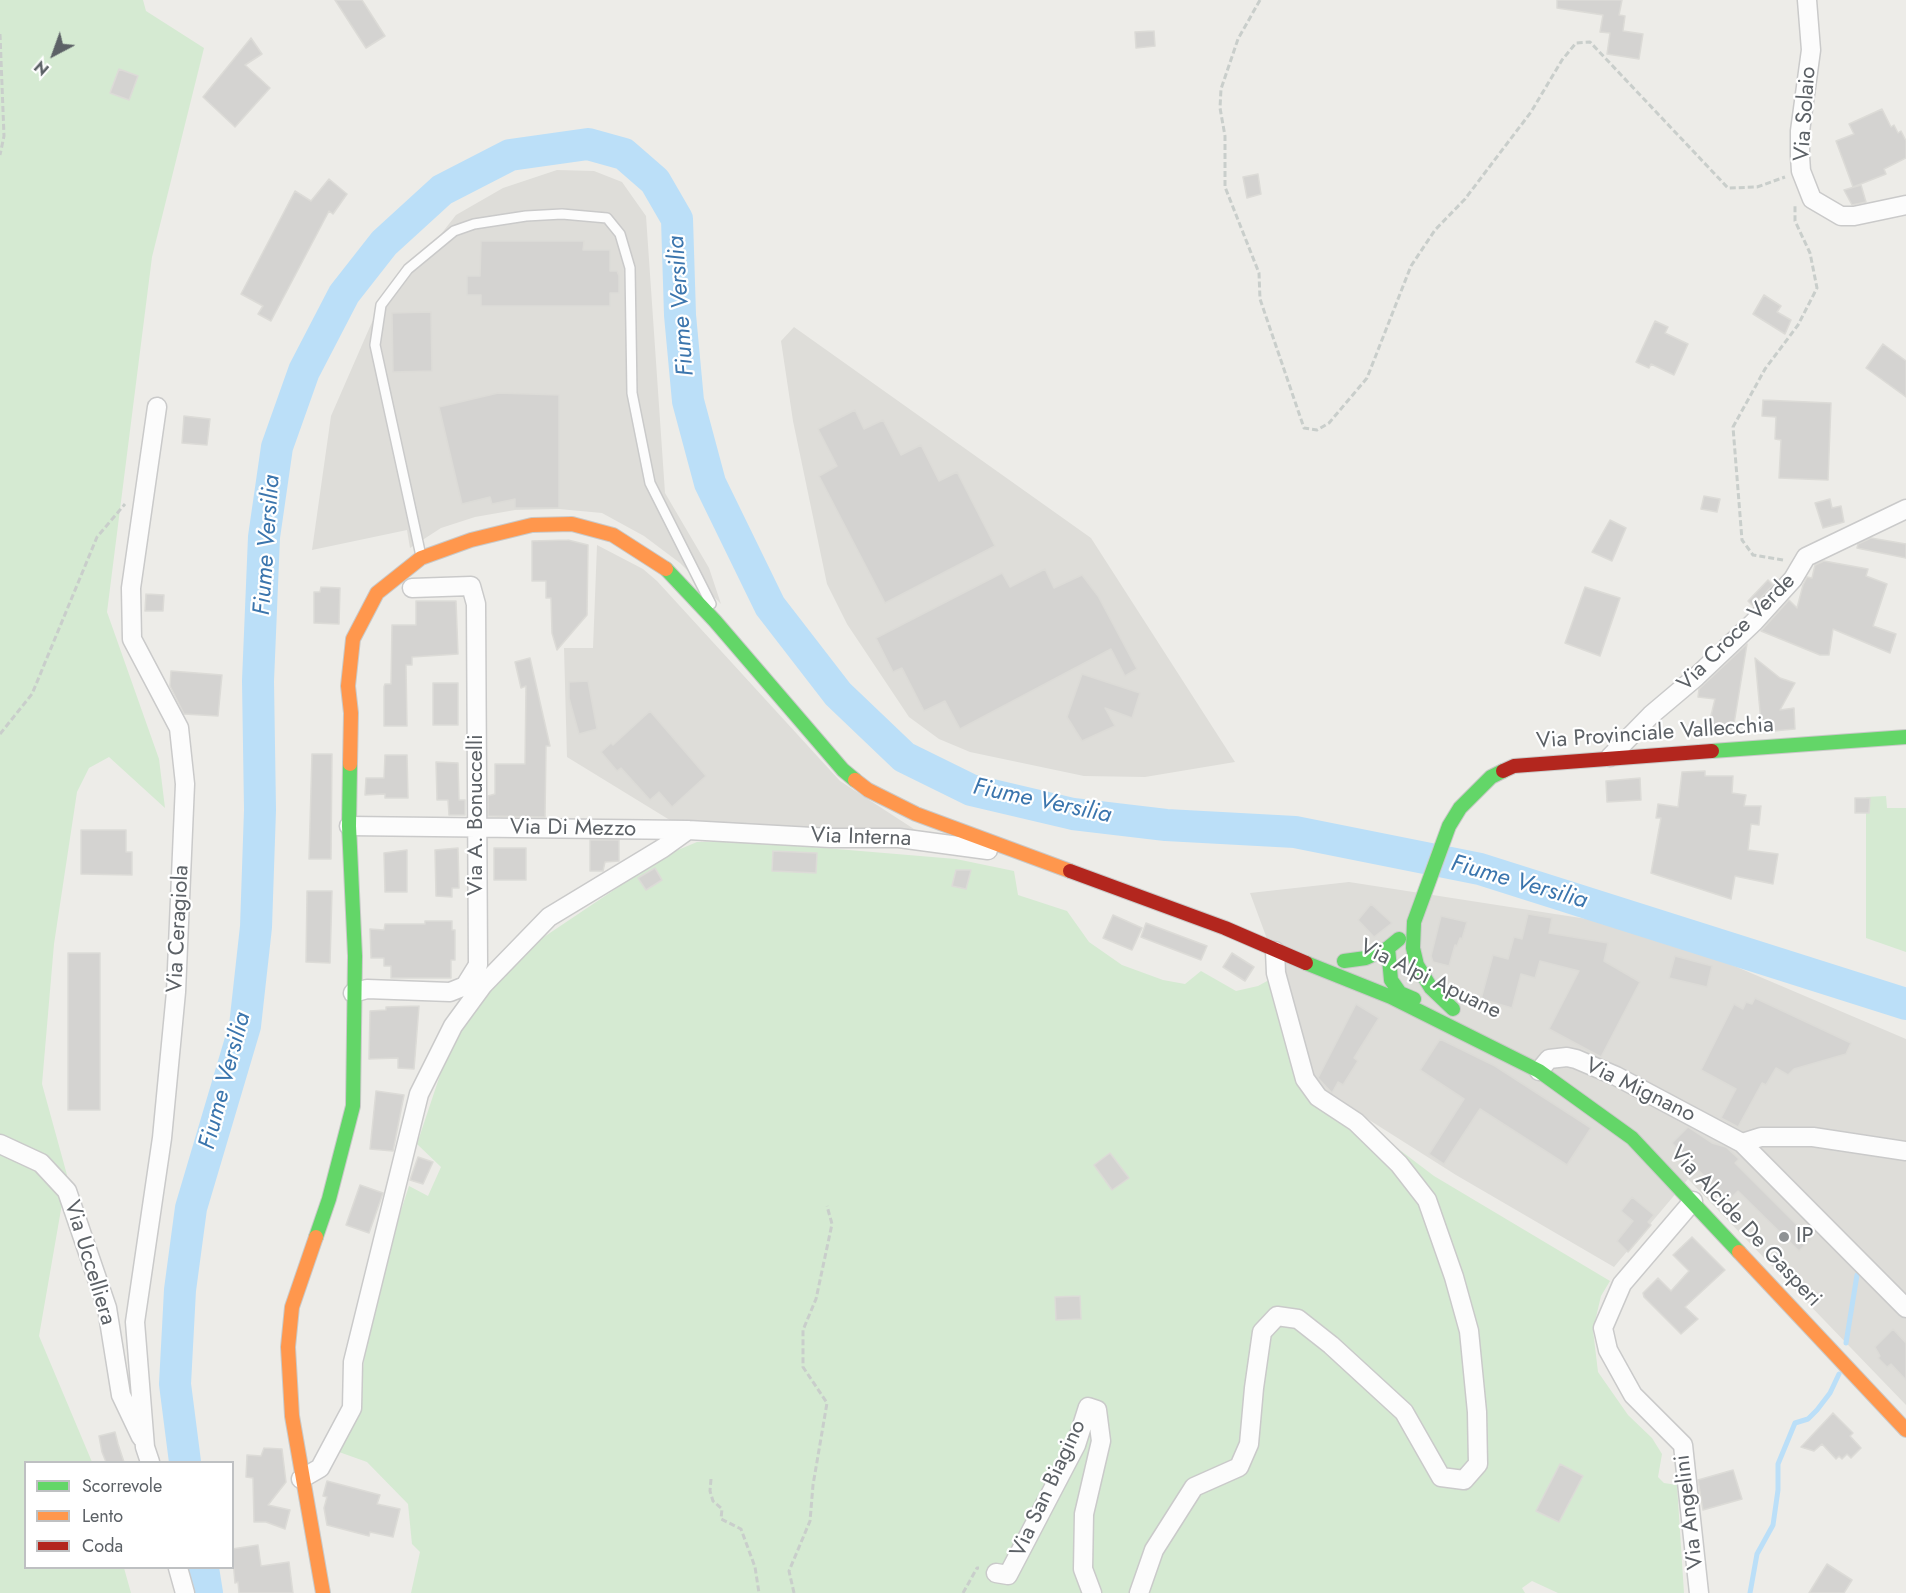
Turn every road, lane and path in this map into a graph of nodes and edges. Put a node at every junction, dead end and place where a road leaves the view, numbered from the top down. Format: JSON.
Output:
{"nodes":[{"id":1,"x":1260,"y":0,"type":"edge"},
{"id":2,"x":1807,"y":0,"type":"edge"},
{"id":3,"x":0,"y":34,"type":"edge"},
{"id":4,"x":0,"y":155,"type":"edge"},
{"id":5,"x":1801,"y":171,"type":"junction"},
{"id":6,"x":1795,"y":201,"type":"dead end"},
{"id":7,"x":1906,"y":205,"type":"edge"},
{"id":8,"x":157,"y":406,"type":"dead end"},
{"id":9,"x":145,"y":483,"type":"junction"},
{"id":10,"x":1906,"y":509,"type":"edge"},
{"id":11,"x":1806,"y":557,"type":"junction"},
{"id":12,"x":421,"y":558,"type":"junction"},
{"id":13,"x":412,"y":588,"type":"dead end"},
{"id":14,"x":715,"y":621,"type":"junction"},
{"id":15,"x":0,"y":734,"type":"edge"},
{"id":16,"x":1906,"y":737,"type":"edge"},
{"id":17,"x":1610,"y":757,"type":"junction"},
{"id":18,"x":349,"y":826,"type":"junction"},
{"id":19,"x":477,"y":826,"type":"junction"},
{"id":20,"x":688,"y":830,"type":"junction"},
{"id":21,"x":1034,"y":856,"type":"junction"},
{"id":22,"x":1414,"y":922,"type":"junction"},
{"id":23,"x":1237,"y":934,"type":"junction"},
{"id":24,"x":1388,"y":948,"type":"junction"},
{"id":25,"x":1275,"y":951,"type":"junction"},
{"id":26,"x":1333,"y":958,"type":"junction"},
{"id":27,"x":1416,"y":959,"type":"junction"},
{"id":28,"x":1313,"y":966,"type":"junction"},
{"id":29,"x":1391,"y":980,"type":"junction"},
{"id":30,"x":353,"y":993,"type":"junction"},
{"id":31,"x":1453,"y":1026,"type":"junction"},
{"id":32,"x":1492,"y":1032,"type":"dead end"},
{"id":33,"x":1539,"y":1071,"type":"junction"},
{"id":34,"x":1742,"y":1143,"type":"junction"},
{"id":35,"x":0,"y":1144,"type":"edge"},
{"id":36,"x":1906,"y":1151,"type":"edge"},
{"id":37,"x":1693,"y":1201,"type":"junction"},
{"id":38,"x":827,"y":1206,"type":"dead end"},
{"id":39,"x":1906,"y":1308,"type":"edge"},
{"id":40,"x":1906,"y":1430,"type":"edge"},
{"id":41,"x":148,"y":1455,"type":"edge"},
{"id":42,"x":301,"y":1479,"type":"junction"},
{"id":43,"x":711,"y":1479,"type":"dead end"},
{"id":44,"x":178,"y":1569,"type":"edge"},
{"id":45,"x":996,"y":1573,"type":"joint"},
{"id":46,"x":186,"y":1593,"type":"edge"},
{"id":47,"x":323,"y":1593,"type":"edge"},
{"id":48,"x":759,"y":1593,"type":"edge"},
{"id":49,"x":794,"y":1593,"type":"edge"},
{"id":50,"x":963,"y":1593,"type":"edge"},
{"id":51,"x":1092,"y":1593,"type":"edge"},
{"id":52,"x":1139,"y":1593,"type":"edge"},
{"id":53,"x":1699,"y":1593,"type":"edge"}],
"edges":[{"from":1,"to":5,"type":"path"},
{"from":2,"to":5,"type":"street","name":"Via Solaio"},
{"from":3,"to":4,"type":"path"},
{"from":5,"to":7,"type":"street","name":"Via Solaio"},
{"from":6,"to":11,"type":"path"},
{"from":8,"to":9,"type":"street","name":"Via Ceragiola"},
{"from":9,"to":15,"type":"path"},
{"from":9,"to":41,"type":"street","name":"Via Ceragiola"},
{"from":10,"to":11,"type":"street","name":"Via Croce Verde"},
{"from":11,"to":17,"type":"street","name":"Via Croce Verde"},
{"from":12,"to":14,"type":"main road"},
{"from":12,"to":14,"type":"lane"},
{"from":12,"to":18,"type":"main road"},
{"from":13,"to":19,"type":"street","name":"Via A. Bonuccelli"},
{"from":14,"to":21,"type":"main road"},
{"from":16,"to":17,"type":"main road","name":"Via Provinciale Vallecchia"},
{"from":17,"to":22,"type":"main road","name":"Via Provinciale Vallecchia"},
{"from":18,"to":19,"type":"street","name":"Via Di Mezzo"},
{"from":18,"to":30,"type":"main road"},
{"from":19,"to":20,"type":"street","name":"Via Di Mezzo"},
{"from":19,"to":30,"type":"street","name":"Via A. Bonuccelli"},
{"from":20,"to":21,"type":"street","name":"Via Interna"},
{"from":20,"to":42,"type":"street"},
{"from":21,"to":23,"type":"main road"},
{"from":22,"to":24,"type":"main road"},
{"from":22,"to":27,"type":"main road"},
{"from":23,"to":25,"type":"main road"},
{"from":23,"to":26,"type":"main road","name":"Via Alpi Apuane"},
{"from":24,"to":26,"type":"main road"},
{"from":24,"to":29,"type":"main road"},
{"from":25,"to":28,"type":"main road"},
{"from":25,"to":52,"type":"street"},
{"from":26,"to":29,"type":"main road","name":"Via Alpi Apuane"},
{"from":27,"to":29,"type":"main road"},
{"from":27,"to":29,"type":"main road","name":"Via Alpi Apuane"},
{"from":28,"to":29,"type":"main road"},
{"from":28,"to":31,"type":"main road","name":"Via Alpi Apuane"},
{"from":29,"to":31,"type":"main road"},
{"from":30,"to":42,"type":"main road"},
{"from":31,"to":33,"type":"main road","name":"Via Alpi Apuane"},
{"from":32,"to":33,"type":"main road","name":"Via Alpi Apuane"},
{"from":33,"to":34,"type":"street","name":"Via Mignano"},
{"from":33,"to":37,"type":"main road","name":"Via Alcide De Gasperi"},
{"from":34,"to":36,"type":"street"},
{"from":34,"to":39,"type":"street","name":"Via Mignano"},
{"from":35,"to":41,"type":"street","name":"Via Uccelliera"},
{"from":37,"to":40,"type":"main road","name":"Via Alcide De Gasperi"},
{"from":37,"to":53,"type":"street","name":"Via Angelini"},
{"from":38,"to":49,"type":"path"},
{"from":42,"to":47,"type":"main road"},
{"from":43,"to":48,"type":"path"},
{"from":44,"to":46,"type":"street"},
{"from":45,"to":50,"type":"path"},
{"from":45,"to":51,"type":"street","name":"Via San Biagino"}]}
